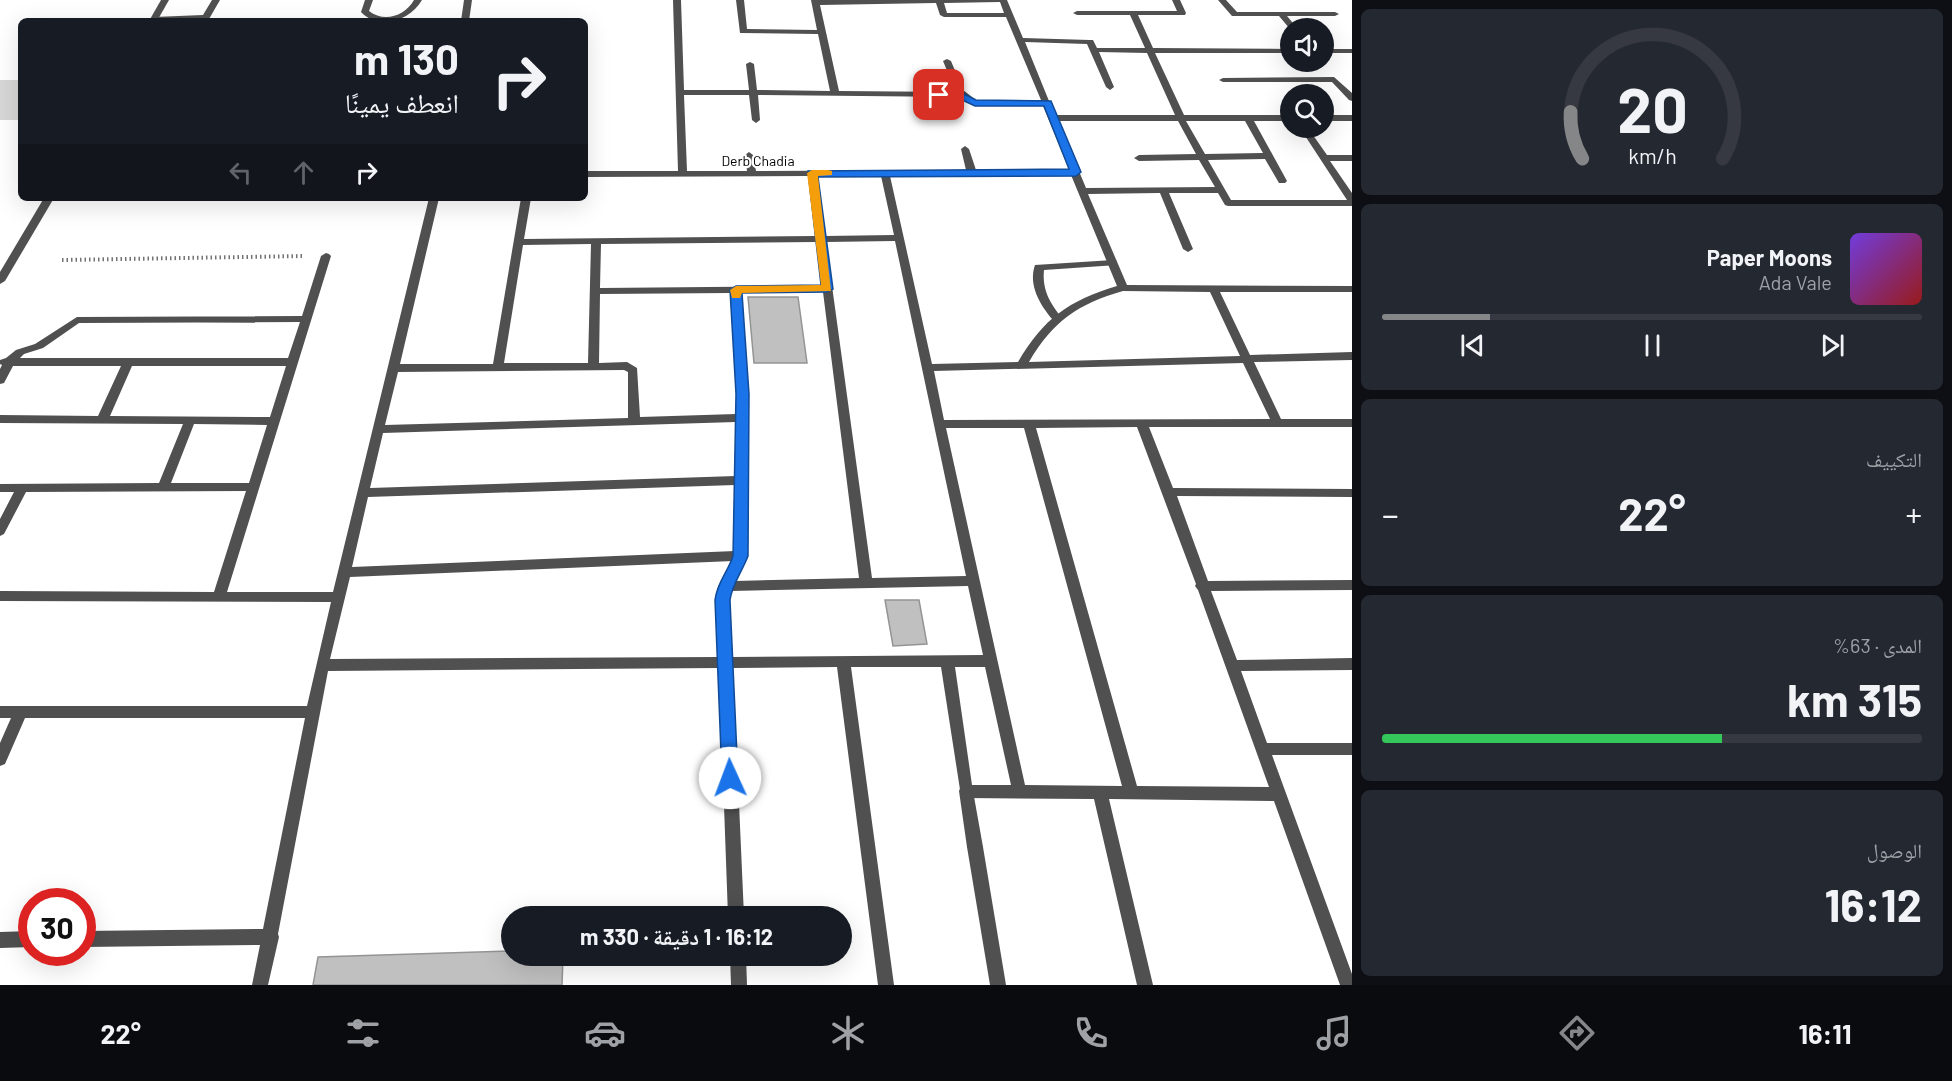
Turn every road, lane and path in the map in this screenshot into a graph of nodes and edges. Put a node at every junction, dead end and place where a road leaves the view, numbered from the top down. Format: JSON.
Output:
{"nodes":[{"id":1,"x":165,"y":0,"type":"edge"},
{"id":2,"x":216,"y":0,"type":"edge"},
{"id":3,"x":369,"y":0,"type":"edge"},
{"id":4,"x":418,"y":0,"type":"edge"},
{"id":5,"x":468,"y":0,"type":"edge"},
{"id":6,"x":677,"y":0,"type":"edge"},
{"id":7,"x":740,"y":0,"type":"edge"},
{"id":8,"x":1003,"y":0,"type":"edge"},
{"id":9,"x":1176,"y":0,"type":"edge"},
{"id":10,"x":1222,"y":0,"type":"edge"},
{"id":11,"x":815,"y":1,"type":"edge"},
{"id":12,"x":939,"y":1,"type":"edge"},
{"id":13,"x":1077,"y":13,"type":"dead end"},
{"id":14,"x":1133,"y":13,"type":"junction"},
{"id":15,"x":1335,"y":14,"type":"dead end"},
{"id":16,"x":1009,"y":15,"type":"junction"},
{"id":17,"x":1282,"y":15,"type":"junction"},
{"id":18,"x":155,"y":18,"type":"edge"},
{"id":19,"x":189,"y":18,"type":"edge"},
{"id":20,"x":374,"y":18,"type":"edge"},
{"id":21,"x":390,"y":18,"type":"edge"},
{"id":22,"x":465,"y":18,"type":"edge"},
{"id":23,"x":1285,"y":18,"type":"edge"},
{"id":24,"x":822,"y":32,"type":"junction"},
{"id":25,"x":1022,"y":40,"type":"junction"},
{"id":26,"x":1094,"y":50,"type":"junction"},
{"id":27,"x":1151,"y":51,"type":"junction"},
{"id":28,"x":1280,"y":51,"type":"edge"},
{"id":29,"x":1334,"y":51,"type":"edge"},
{"id":30,"x":1352,"y":51,"type":"edge"},
{"id":31,"x":948,"y":61,"type":"dead end"},
{"id":32,"x":750,"y":64,"type":"dead end"},
{"id":33,"x":1223,"y":80,"type":"dead end"},
{"id":34,"x":1110,"y":87,"type":"dead end"},
{"id":35,"x":681,"y":92,"type":"junction"},
{"id":36,"x":753,"y":93,"type":"junction"},
{"id":37,"x":835,"y":94,"type":"junction"},
{"id":38,"x":960,"y":95,"type":"junction"},
{"id":39,"x":1352,"y":98,"type":"edge"},
{"id":40,"x":1048,"y":104,"type":"junction"},
{"id":41,"x":1054,"y":118,"type":"junction"},
{"id":42,"x":1181,"y":118,"type":"junction"},
{"id":43,"x":1248,"y":118,"type":"junction"},
{"id":44,"x":1280,"y":118,"type":"edge"},
{"id":45,"x":1334,"y":118,"type":"edge"},
{"id":46,"x":1352,"y":118,"type":"edge"},
{"id":47,"x":756,"y":120,"type":"dead end"},
{"id":48,"x":1311,"y":138,"type":"edge"},
{"id":49,"x":965,"y":149,"type":"dead end"},
{"id":50,"x":749,"y":155,"type":"dead end"},
{"id":51,"x":1268,"y":156,"type":"junction"},
{"id":52,"x":1139,"y":158,"type":"dead end"},
{"id":53,"x":1204,"y":158,"type":"junction"},
{"id":54,"x":1325,"y":158,"type":"junction"},
{"id":55,"x":1352,"y":158,"type":"edge"},
{"id":56,"x":1076,"y":172,"type":"junction"},
{"id":57,"x":812,"y":173,"type":"junction"},
{"id":58,"x":885,"y":173,"type":"junction"},
{"id":59,"x":972,"y":173,"type":"junction"},
{"id":60,"x":588,"y":174,"type":"edge"},
{"id":61,"x":683,"y":174,"type":"junction"},
{"id":62,"x":752,"y":174,"type":"junction"},
{"id":63,"x":1282,"y":181,"type":"dead end"},
{"id":64,"x":1163,"y":190,"type":"junction"},
{"id":65,"x":1221,"y":190,"type":"junction"},
{"id":66,"x":1084,"y":191,"type":"junction"},
{"id":67,"x":47,"y":201,"type":"edge"},
{"id":68,"x":433,"y":201,"type":"edge"},
{"id":69,"x":526,"y":201,"type":"edge"},
{"id":70,"x":1352,"y":202,"type":"edge"},
{"id":71,"x":900,"y":238,"type":"junction"},
{"id":72,"x":821,"y":239,"type":"junction"},
{"id":73,"x":596,"y":241,"type":"junction"},
{"id":74,"x":520,"y":242,"type":"junction"},
{"id":75,"x":1188,"y":249,"type":"dead end"},
{"id":76,"x":326,"y":256,"type":"joint"},
{"id":77,"x":62,"y":260,"type":"dead end"},
{"id":78,"x":1113,"y":263,"type":"junction"},
{"id":79,"x":0,"y":281,"type":"edge"},
{"id":80,"x":1124,"y":288,"type":"junction"},
{"id":81,"x":1213,"y":288,"type":"junction"},
{"id":82,"x":827,"y":289,"type":"junction"},
{"id":83,"x":1352,"y":289,"type":"edge"},
{"id":84,"x":736,"y":290,"type":"junction"},
{"id":85,"x":596,"y":291,"type":"junction"},
{"id":86,"x":1057,"y":318,"type":"junction"},
{"id":87,"x":306,"y":319,"type":"junction"},
{"id":88,"x":1352,"y":356,"type":"edge"},
{"id":89,"x":1245,"y":359,"type":"junction"},
{"id":90,"x":4,"y":362,"type":"edge"},
{"id":91,"x":128,"y":362,"type":"junction"},
{"id":92,"x":291,"y":362,"type":"junction"},
{"id":93,"x":594,"y":366,"type":"junction"},
{"id":94,"x":1021,"y":366,"type":"junction"},
{"id":95,"x":498,"y":367,"type":"junction"},
{"id":96,"x":393,"y":368,"type":"junction"},
{"id":97,"x":929,"y":368,"type":"junction"},
{"id":98,"x":0,"y":380,"type":"edge"},
{"id":99,"x":743,"y":418,"type":"junction"},
{"id":100,"x":0,"y":419,"type":"edge"},
{"id":101,"x":634,"y":419,"type":"junction"},
{"id":102,"x":102,"y":420,"type":"junction"},
{"id":103,"x":190,"y":420,"type":"junction"},
{"id":104,"x":273,"y":421,"type":"junction"},
{"id":105,"x":1277,"y":423,"type":"junction"},
{"id":106,"x":1352,"y":423,"type":"edge"},
{"id":107,"x":941,"y":424,"type":"junction"},
{"id":108,"x":1029,"y":424,"type":"junction"},
{"id":109,"x":1142,"y":425,"type":"junction"},
{"id":110,"x":379,"y":429,"type":"junction"},
{"id":111,"x":742,"y":480,"type":"junction"},
{"id":112,"x":163,"y":487,"type":"junction"},
{"id":113,"x":253,"y":487,"type":"junction"},
{"id":114,"x":0,"y":488,"type":"edge"},
{"id":115,"x":22,"y":488,"type":"junction"},
{"id":116,"x":1169,"y":492,"type":"junction"},
{"id":117,"x":363,"y":493,"type":"junction"},
{"id":118,"x":1352,"y":493,"type":"edge"},
{"id":119,"x":0,"y":531,"type":"edge"},
{"id":120,"x":741,"y":556,"type":"junction"},
{"id":121,"x":344,"y":572,"type":"junction"},
{"id":122,"x":975,"y":581,"type":"junction"},
{"id":123,"x":866,"y":584,"type":"junction"},
{"id":124,"x":1352,"y":585,"type":"edge"},
{"id":125,"x":724,"y":586,"type":"junction"},
{"id":126,"x":1201,"y":586,"type":"junction"},
{"id":127,"x":0,"y":596,"type":"edge"},
{"id":128,"x":219,"y":596,"type":"junction"},
{"id":129,"x":339,"y":597,"type":"junction"},
{"id":130,"x":843,"y":661,"type":"junction"},
{"id":131,"x":947,"y":661,"type":"junction"},
{"id":132,"x":991,"y":661,"type":"junction"},
{"id":133,"x":725,"y":662,"type":"junction"},
{"id":134,"x":322,"y":664,"type":"junction"},
{"id":135,"x":1352,"y":664,"type":"edge"},
{"id":136,"x":1231,"y":666,"type":"junction"},
{"id":137,"x":0,"y":712,"type":"edge"},
{"id":138,"x":20,"y":712,"type":"junction"},
{"id":139,"x":313,"y":712,"type":"junction"},
{"id":140,"x":1262,"y":749,"type":"junction"},
{"id":141,"x":1352,"y":749,"type":"edge"},
{"id":142,"x":0,"y":760,"type":"edge"},
{"id":143,"x":1019,"y":790,"type":"junction"},
{"id":144,"x":966,"y":791,"type":"junction"},
{"id":145,"x":1100,"y":791,"type":"junction"},
{"id":146,"x":1131,"y":792,"type":"junction"},
{"id":147,"x":1278,"y":794,"type":"junction"},
{"id":148,"x":736,"y":906,"type":"edge"},
{"id":149,"x":271,"y":937,"type":"junction"},
{"id":150,"x":18,"y":939,"type":"edge"},
{"id":151,"x":96,"y":939,"type":"edge"},
{"id":152,"x":0,"y":940,"type":"edge"},
{"id":153,"x":738,"y":966,"type":"edge"},
{"id":154,"x":260,"y":985,"type":"edge"},
{"id":155,"x":739,"y":985,"type":"edge"},
{"id":156,"x":886,"y":985,"type":"edge"},
{"id":157,"x":998,"y":985,"type":"edge"},
{"id":158,"x":1145,"y":985,"type":"edge"},
{"id":159,"x":1348,"y":985,"type":"edge"}],
"edges":[{"from":1,"to":18,"type":"street"},
{"from":2,"to":19,"type":"street"},
{"from":3,"to":20,"type":"street"},
{"from":4,"to":21,"type":"street"},
{"from":5,"to":22,"type":"street"},
{"from":6,"to":35,"type":"street"},
{"from":7,"to":24,"type":"street"},
{"from":8,"to":12,"type":"street"},
{"from":8,"to":16,"type":"street"},
{"from":9,"to":14,"type":"street"},
{"from":10,"to":17,"type":"street"},
{"from":11,"to":12,"type":"street"},
{"from":11,"to":24,"type":"street"},
{"from":12,"to":16,"type":"street"},
{"from":13,"to":14,"type":"street"},
{"from":14,"to":27,"type":"street"},
{"from":15,"to":17,"type":"street"},
{"from":16,"to":25,"type":"street"},
{"from":17,"to":23,"type":"street"},
{"from":24,"to":37,"type":"street"},
{"from":25,"to":26,"type":"street"},
{"from":25,"to":40,"type":"street"},
{"from":26,"to":27,"type":"street"},
{"from":26,"to":34,"type":"street"},
{"from":27,"to":28,"type":"street"},
{"from":27,"to":42,"type":"street"},
{"from":29,"to":30,"type":"street"},
{"from":31,"to":38,"type":"street"},
{"from":32,"to":36,"type":"street"},
{"from":33,"to":39,"type":"street"},
{"from":35,"to":36,"type":"street"},
{"from":35,"to":61,"type":"street"},
{"from":36,"to":37,"type":"street"},
{"from":36,"to":47,"type":"street"},
{"from":37,"to":38,"type":"street"},
{"from":38,"to":40,"type":"street"},
{"from":40,"to":41,"type":"street"},
{"from":41,"to":42,"type":"street"},
{"from":41,"to":56,"type":"street"},
{"from":42,"to":43,"type":"street"},
{"from":42,"to":53,"type":"street"},
{"from":43,"to":44,"type":"street"},
{"from":43,"to":51,"type":"street"},
{"from":45,"to":46,"type":"street"},
{"from":48,"to":54,"type":"street"},
{"from":49,"to":59,"type":"street"},
{"from":50,"to":62,"type":"street"},
{"from":51,"to":53,"type":"street"},
{"from":51,"to":63,"type":"street"},
{"from":52,"to":53,"type":"street"},
{"from":53,"to":65,"type":"street"},
{"from":54,"to":55,"type":"street"},
{"from":54,"to":70,"type":"street"},
{"from":56,"to":59,"type":"street","name":"Derb Chadia"},
{"from":56,"to":66,"type":"street"},
{"from":57,"to":58,"type":"street","name":"Derb Chadia"},
{"from":57,"to":62,"type":"street","name":"Derb Chadia"},
{"from":57,"to":72,"type":"street"},
{"from":58,"to":59,"type":"street","name":"Derb Chadia"},
{"from":58,"to":71,"type":"street"},
{"from":60,"to":61,"type":"street","name":"Derb Chadia"},
{"from":61,"to":62,"type":"street","name":"Derb Chadia"},
{"from":64,"to":65,"type":"street"},
{"from":64,"to":66,"type":"street"},
{"from":64,"to":75,"type":"street"},
{"from":65,"to":70,"type":"street"},
{"from":66,"to":78,"type":"street"},
{"from":67,"to":79,"type":"street"},
{"from":68,"to":96,"type":"street"},
{"from":69,"to":74,"type":"street"},
{"from":71,"to":72,"type":"street"},
{"from":71,"to":97,"type":"street"},
{"from":72,"to":73,"type":"street"},
{"from":72,"to":82,"type":"street"},
{"from":73,"to":74,"type":"street"},
{"from":73,"to":85,"type":"street"},
{"from":74,"to":95,"type":"street"},
{"from":76,"to":77,"type":"path"},
{"from":76,"to":87,"type":"street"},
{"from":78,"to":80,"type":"street"},
{"from":78,"to":86,"type":"street"},
{"from":80,"to":81,"type":"street"},
{"from":80,"to":86,"type":"street"},
{"from":81,"to":83,"type":"street"},
{"from":81,"to":89,"type":"street"},
{"from":82,"to":84,"type":"street"},
{"from":82,"to":123,"type":"street"},
{"from":84,"to":85,"type":"street"},
{"from":84,"to":99,"type":"street"},
{"from":85,"to":93,"type":"street"},
{"from":86,"to":94,"type":"street"},
{"from":87,"to":90,"type":"street"},
{"from":87,"to":92,"type":"street"},
{"from":88,"to":89,"type":"street"},
{"from":89,"to":94,"type":"street"},
{"from":89,"to":105,"type":"street"},
{"from":90,"to":91,"type":"street"},
{"from":90,"to":98,"type":"street"},
{"from":91,"to":92,"type":"street"},
{"from":91,"to":102,"type":"street"},
{"from":92,"to":104,"type":"street"},
{"from":93,"to":95,"type":"street"},
{"from":93,"to":101,"type":"street"},
{"from":94,"to":97,"type":"street"},
{"from":95,"to":96,"type":"street"},
{"from":96,"to":110,"type":"street"},
{"from":97,"to":107,"type":"street"},
{"from":99,"to":101,"type":"street"},
{"from":99,"to":111,"type":"street"},
{"from":100,"to":102,"type":"street"},
{"from":101,"to":110,"type":"street"},
{"from":102,"to":103,"type":"street"},
{"from":103,"to":104,"type":"street"},
{"from":103,"to":112,"type":"street"},
{"from":104,"to":113,"type":"street"},
{"from":105,"to":106,"type":"street"},
{"from":105,"to":109,"type":"street"},
{"from":107,"to":108,"type":"street"},
{"from":107,"to":122,"type":"street"},
{"from":108,"to":109,"type":"street"},
{"from":108,"to":146,"type":"street"},
{"from":109,"to":116,"type":"street"},
{"from":110,"to":117,"type":"street"},
{"from":111,"to":117,"type":"street"},
{"from":111,"to":120,"type":"street"},
{"from":112,"to":113,"type":"street"},
{"from":112,"to":115,"type":"street"},
{"from":113,"to":128,"type":"street"},
{"from":114,"to":115,"type":"street"},
{"from":115,"to":119,"type":"street"},
{"from":116,"to":118,"type":"street"},
{"from":116,"to":126,"type":"street"},
{"from":117,"to":121,"type":"street"},
{"from":120,"to":121,"type":"street"},
{"from":120,"to":125,"type":"street"},
{"from":121,"to":129,"type":"street"},
{"from":122,"to":123,"type":"street"},
{"from":122,"to":132,"type":"street"},
{"from":123,"to":125,"type":"street"},
{"from":124,"to":126,"type":"street"},
{"from":125,"to":133,"type":"street"},
{"from":126,"to":136,"type":"street"},
{"from":127,"to":128,"type":"street"},
{"from":128,"to":129,"type":"street"},
{"from":129,"to":134,"type":"street"},
{"from":130,"to":131,"type":"street"},
{"from":130,"to":133,"type":"street"},
{"from":130,"to":156,"type":"street"},
{"from":131,"to":132,"type":"street"},
{"from":131,"to":144,"type":"street"},
{"from":132,"to":143,"type":"street"},
{"from":133,"to":134,"type":"street"},
{"from":133,"to":148,"type":"street"},
{"from":134,"to":139,"type":"street"},
{"from":135,"to":136,"type":"street"},
{"from":136,"to":140,"type":"street"},
{"from":137,"to":138,"type":"street"},
{"from":138,"to":139,"type":"street"},
{"from":138,"to":142,"type":"street"},
{"from":139,"to":149,"type":"street"},
{"from":140,"to":141,"type":"street"},
{"from":140,"to":147,"type":"street"},
{"from":143,"to":144,"type":"street"},
{"from":143,"to":145,"type":"street"},
{"from":144,"to":157,"type":"street"},
{"from":145,"to":146,"type":"street"},
{"from":145,"to":158,"type":"street"},
{"from":146,"to":147,"type":"street"},
{"from":147,"to":159,"type":"street"},
{"from":149,"to":151,"type":"street"},
{"from":149,"to":154,"type":"street"},
{"from":150,"to":152,"type":"street"},
{"from":153,"to":155,"type":"street"}]}
